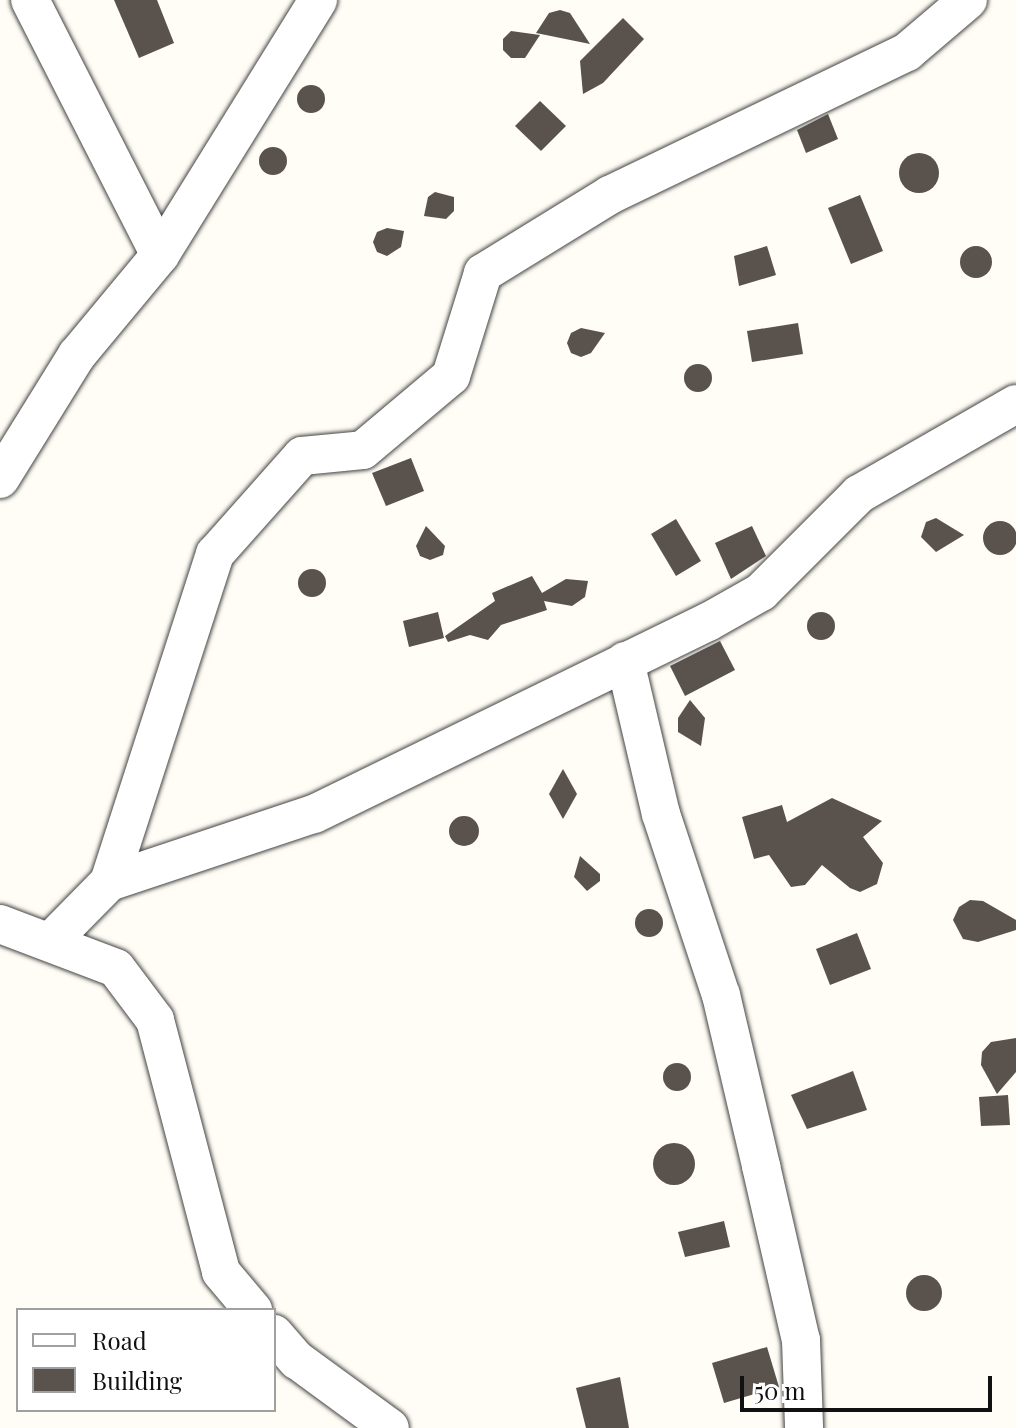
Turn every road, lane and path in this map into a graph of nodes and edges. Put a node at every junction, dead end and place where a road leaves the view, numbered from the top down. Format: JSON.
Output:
{"nodes":[{"id":1,"x":30,"y":0,"type":"edge"},
{"id":2,"x":318,"y":0,"type":"edge"},
{"id":3,"x":968,"y":0,"type":"edge"},
{"id":4,"x":160,"y":255,"type":"junction"},
{"id":5,"x":1016,"y":404,"type":"edge"},
{"id":6,"x":0,"y":479,"type":"edge"},
{"id":7,"x":625,"y":661,"type":"junction"},
{"id":8,"x":109,"y":882,"type":"junction"},
{"id":9,"x":0,"y":924,"type":"edge"},
{"id":10,"x":50,"y":942,"type":"junction"},
{"id":11,"x":251,"y":1308,"type":"edge"},
{"id":12,"x":276,"y":1336,"type":"edge"},
{"id":13,"x":390,"y":1428,"type":"edge"},
{"id":14,"x":804,"y":1428,"type":"edge"}],
"edges":[{"from":1,"to":4,"type":"street"},
{"from":2,"to":4,"type":"street"},
{"from":3,"to":8,"type":"street"},
{"from":4,"to":6,"type":"street"},
{"from":5,"to":7,"type":"street"},
{"from":7,"to":8,"type":"street"},
{"from":7,"to":14,"type":"street"},
{"from":8,"to":10,"type":"street"},
{"from":9,"to":10,"type":"street"},
{"from":10,"to":11,"type":"street"},
{"from":12,"to":13,"type":"street"}]}
